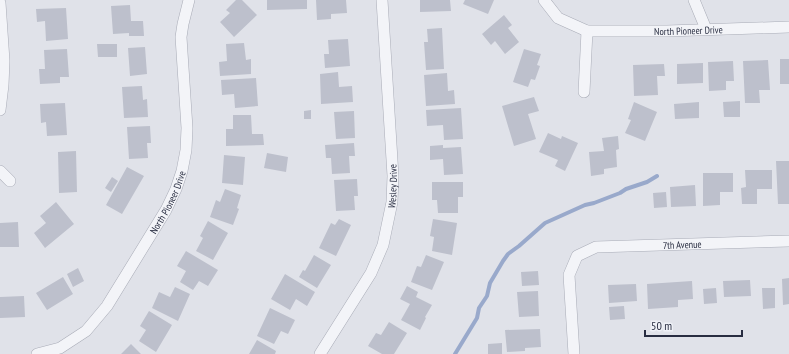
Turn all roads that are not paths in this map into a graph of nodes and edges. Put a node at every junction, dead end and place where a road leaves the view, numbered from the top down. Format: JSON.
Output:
{"nodes":[{"id":1,"x":189,"y":0,"type":"edge"},
{"id":2,"x":382,"y":0,"type":"edge"},
{"id":3,"x":544,"y":0,"type":"edge"},
{"id":4,"x":694,"y":0,"type":"edge"},
{"id":5,"x":0,"y":3,"type":"edge"},
{"id":6,"x":789,"y":27,"type":"edge"},
{"id":7,"x":706,"y":29,"type":"junction"},
{"id":8,"x":588,"y":31,"type":"junction"},
{"id":9,"x":584,"y":92,"type":"dead end"},
{"id":10,"x":0,"y":110,"type":"edge"},
{"id":11,"x":0,"y":171,"type":"edge"},
{"id":12,"x":10,"y":181,"type":"dead end"},
{"id":13,"x":789,"y":241,"type":"edge"},
{"id":14,"x":37,"y":354,"type":"edge"},
{"id":15,"x":320,"y":354,"type":"edge"},
{"id":16,"x":574,"y":354,"type":"edge"}],
"edges":[{"from":1,"to":14,"type":"street","name":"North Pioneer Drive"},
{"from":2,"to":15,"type":"street","name":"Wesley Drive"},
{"from":3,"to":8,"type":"street","name":"North Pioneer Drive"},
{"from":4,"to":7,"type":"street"},
{"from":5,"to":10,"type":"street"},
{"from":6,"to":7,"type":"street","name":"North Pioneer Drive"},
{"from":7,"to":8,"type":"street","name":"North Pioneer Drive"},
{"from":8,"to":9,"type":"street"},
{"from":11,"to":12,"type":"street"},
{"from":13,"to":16,"type":"street","name":"7th Avenue"}]}
